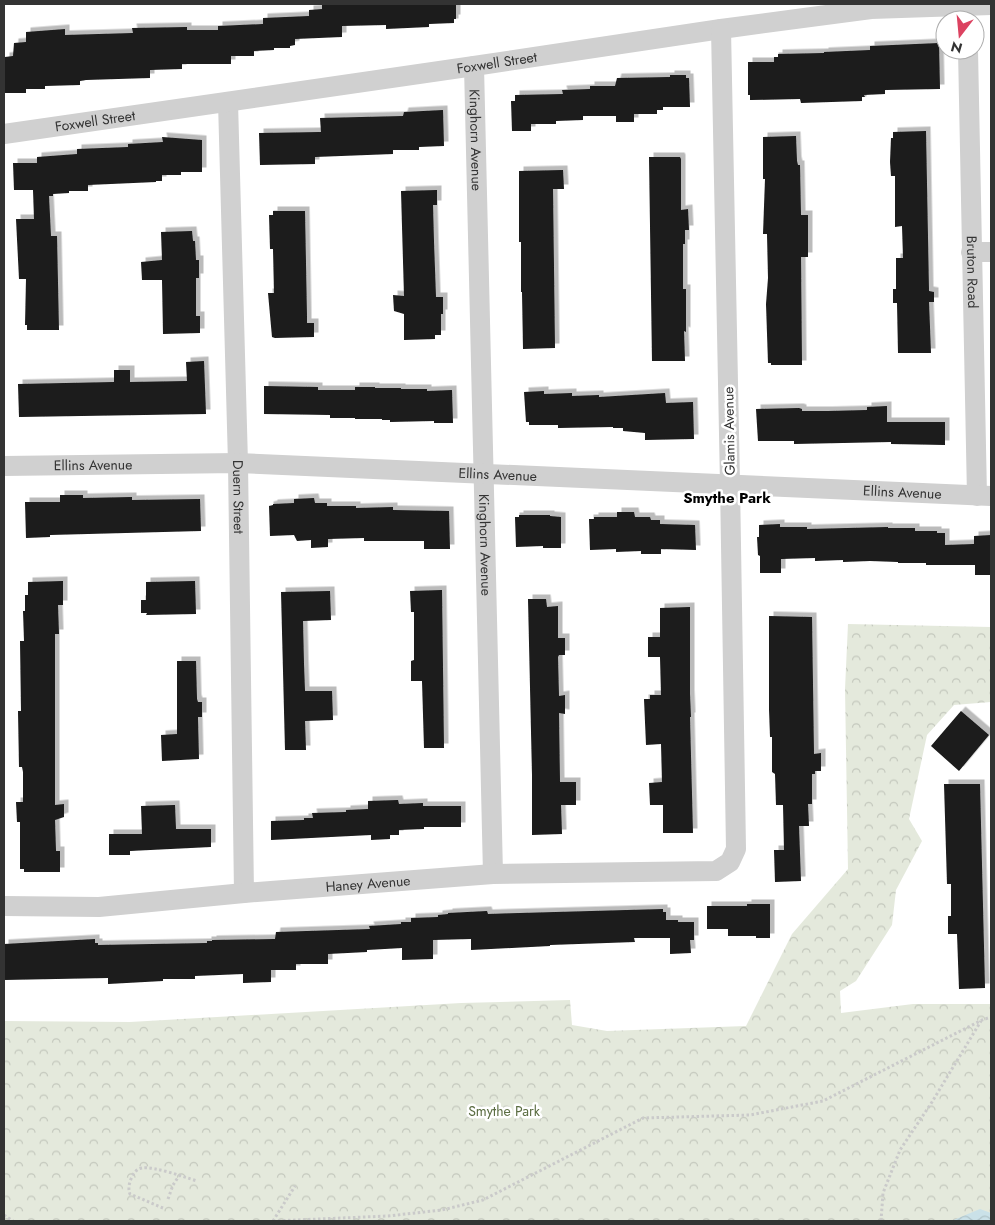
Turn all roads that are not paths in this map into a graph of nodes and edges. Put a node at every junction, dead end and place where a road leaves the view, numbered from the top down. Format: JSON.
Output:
{"nodes":[{"id":1,"x":991,"y":5,"type":"edge"},
{"id":2,"x":977,"y":10,"type":"edge"},
{"id":3,"x":935,"y":12,"type":"edge"},
{"id":4,"x":721,"y":29,"type":"junction"},
{"id":5,"x":968,"y":60,"type":"edge"},
{"id":6,"x":474,"y":66,"type":"junction"},
{"id":7,"x":228,"y":102,"type":"junction"},
{"id":8,"x":4,"y":134,"type":"edge"},
{"id":9,"x":971,"y":252,"type":"junction"},
{"id":10,"x":991,"y":252,"type":"edge"},
{"id":11,"x":238,"y":463,"type":"junction"},
{"id":12,"x":4,"y":466,"type":"edge"},
{"id":13,"x":483,"y":474,"type":"junction"},
{"id":14,"x":730,"y":484,"type":"junction"},
{"id":15,"x":984,"y":496,"type":"edge"},
{"id":16,"x":730,"y":862,"type":"joint"},
{"id":17,"x":493,"y":874,"type":"junction"},
{"id":18,"x":244,"y":893,"type":"junction"},
{"id":19,"x":4,"y":906,"type":"edge"}],
"edges":[{"from":1,"to":2,"type":"street","name":"Foxwell Street"},
{"from":3,"to":4,"type":"street","name":"Foxwell Street"},
{"from":4,"to":6,"type":"street","name":"Foxwell Street"},
{"from":4,"to":14,"type":"street","name":"Glamis Avenue"},
{"from":5,"to":9,"type":"street","name":"Bruton Road"},
{"from":6,"to":7,"type":"street","name":"Foxwell Street"},
{"from":6,"to":13,"type":"street","name":"Kinghorn Avenue"},
{"from":7,"to":8,"type":"street","name":"Foxwell Street"},
{"from":7,"to":11,"type":"street","name":"Duern Street"},
{"from":9,"to":10,"type":"street"},
{"from":9,"to":15,"type":"street","name":"Bruton Road"},
{"from":11,"to":12,"type":"street","name":"Ellins Avenue"},
{"from":11,"to":13,"type":"street","name":"Ellins Avenue"},
{"from":11,"to":18,"type":"street","name":"Duern Street"},
{"from":13,"to":14,"type":"street","name":"Ellins Avenue"},
{"from":13,"to":17,"type":"street","name":"Kinghorn Avenue"},
{"from":14,"to":15,"type":"street","name":"Ellins Avenue"},
{"from":14,"to":16,"type":"street","name":"Glamis Avenue"},
{"from":16,"to":17,"type":"street","name":"Haney Avenue"},
{"from":17,"to":18,"type":"street","name":"Haney Avenue"},
{"from":18,"to":19,"type":"street","name":"Haney Avenue"}]}
